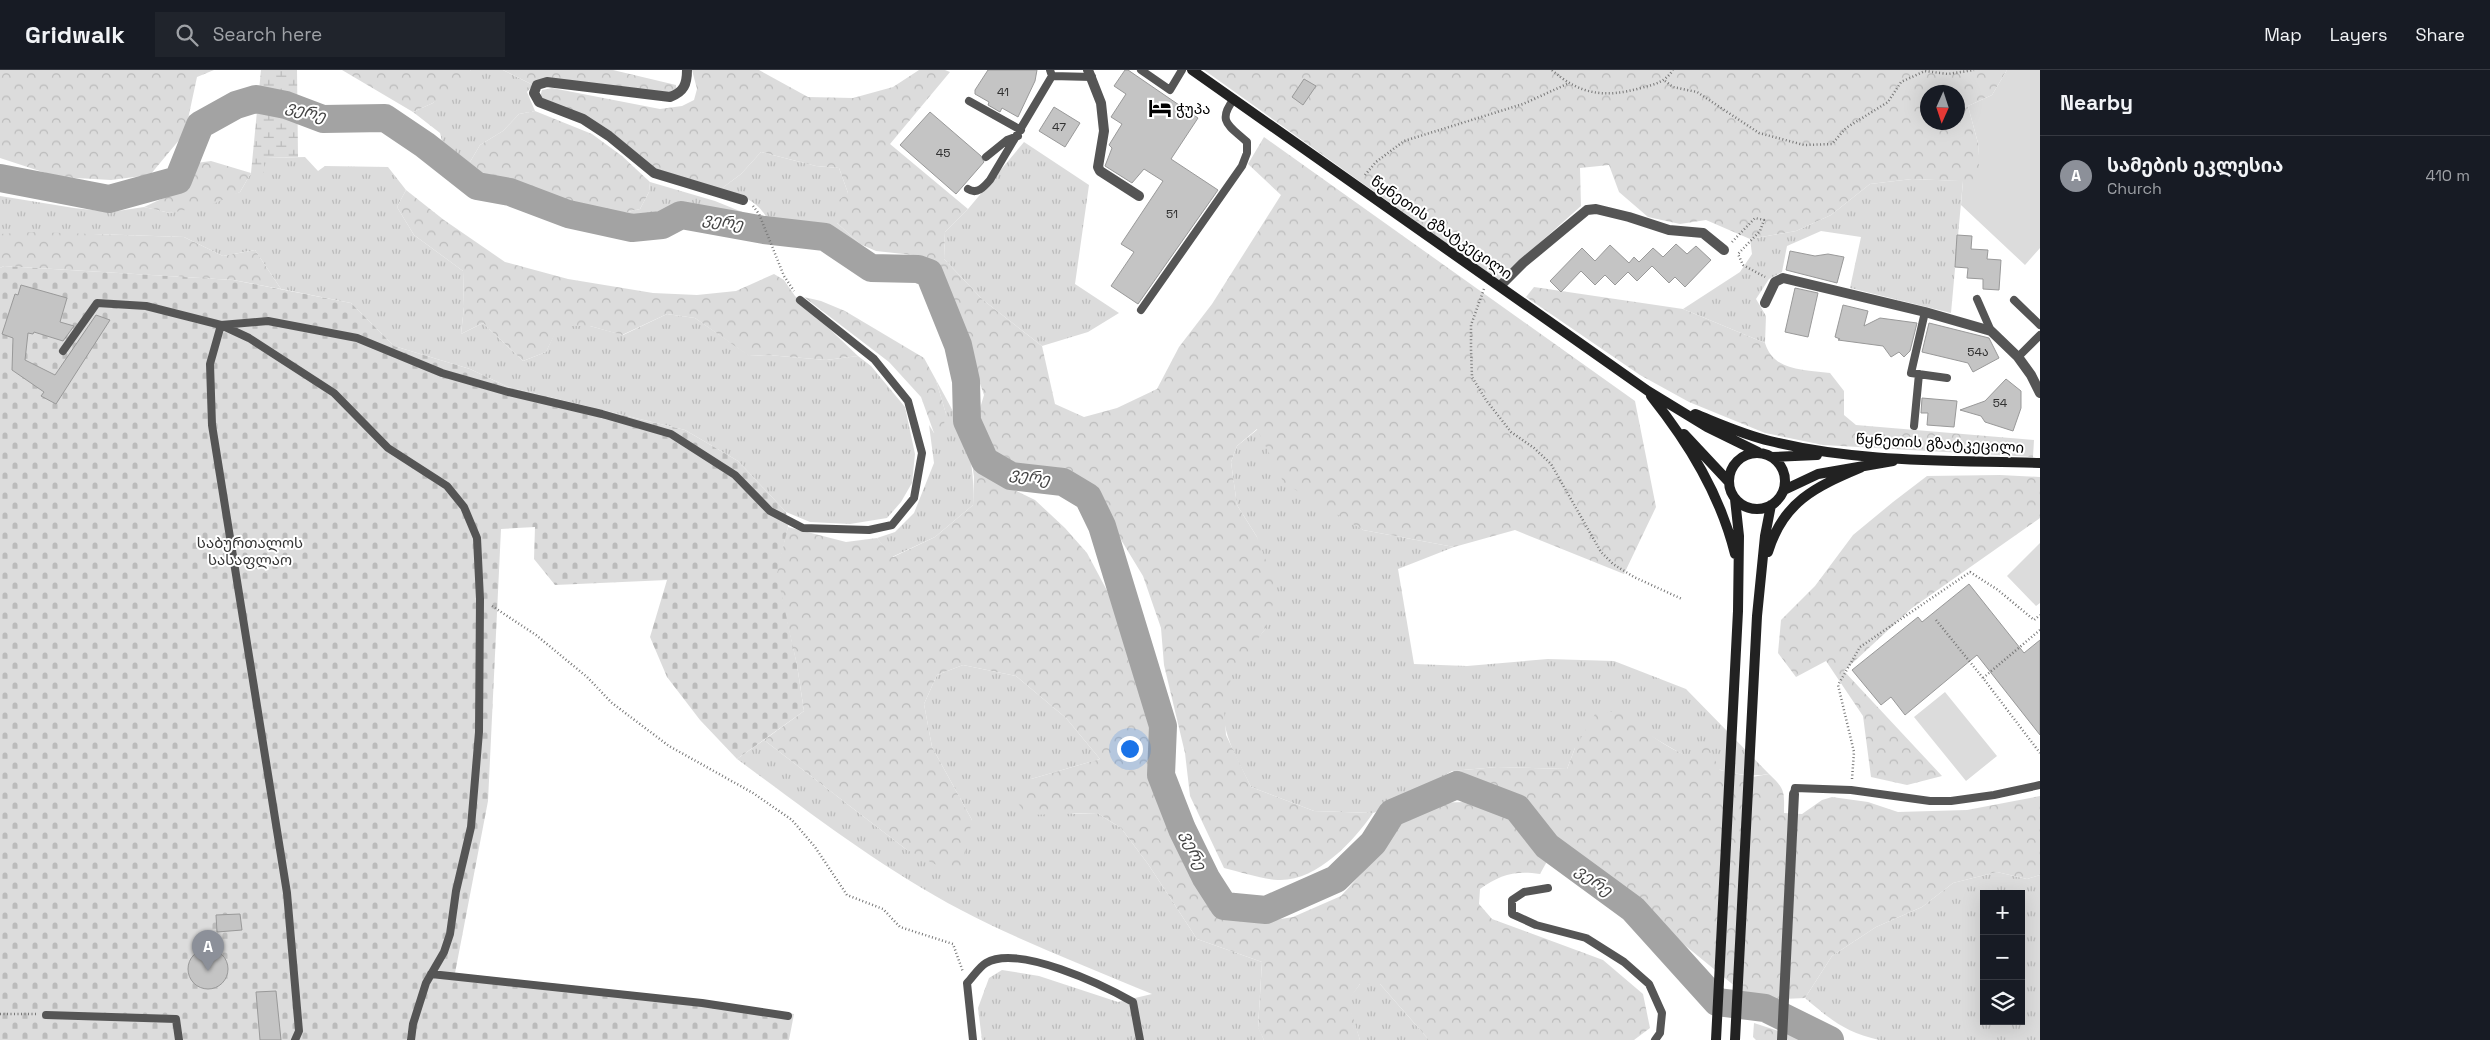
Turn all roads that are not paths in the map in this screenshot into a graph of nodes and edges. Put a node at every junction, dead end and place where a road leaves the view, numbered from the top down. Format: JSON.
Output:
{"nodes":[{"id":1,"x":687,"y":70,"type":"edge"},
{"id":2,"x":1140,"y":70,"type":"edge"},
{"id":3,"x":1182,"y":70,"type":"edge"},
{"id":4,"x":1192,"y":70,"type":"edge"},
{"id":5,"x":1051,"y":73,"type":"edge"},
{"id":6,"x":1090,"y":74,"type":"edge"},
{"id":7,"x":1234,"y":99,"type":"junction"},
{"id":8,"x":969,"y":101,"type":"dead end"},
{"id":9,"x":1020,"y":133,"type":"junction"},
{"id":10,"x":986,"y":157,"type":"dead end"},
{"id":11,"x":968,"y":189,"type":"dead end"},
{"id":12,"x":1139,"y":196,"type":"dead end"},
{"id":13,"x":744,"y":200,"type":"road end"},
{"id":14,"x":1724,"y":250,"type":"road end"},
{"id":15,"x":1500,"y":286,"type":"junction"},
{"id":16,"x":800,"y":300,"type":"road end"},
{"id":17,"x":1977,"y":300,"type":"dead end"},
{"id":18,"x":2014,"y":300,"type":"dead end"},
{"id":19,"x":1765,"y":303,"type":"dead end"},
{"id":20,"x":1141,"y":310,"type":"dead end"},
{"id":21,"x":1926,"y":312,"type":"junction"},
{"id":22,"x":221,"y":325,"type":"junction"},
{"id":23,"x":2040,"y":325,"type":"edge"},
{"id":24,"x":1991,"y":332,"type":"junction"},
{"id":25,"x":2040,"y":335,"type":"edge"},
{"id":26,"x":63,"y":351,"type":"dead end"},
{"id":27,"x":2018,"y":357,"type":"junction"},
{"id":28,"x":1919,"y":374,"type":"junction"},
{"id":29,"x":1947,"y":378,"type":"dead end"},
{"id":30,"x":2039,"y":388,"type":"edge"},
{"id":31,"x":1648,"y":391,"type":"junction"},
{"id":32,"x":1675,"y":406,"type":"junction"},
{"id":33,"x":1674,"y":425,"type":"junction"},
{"id":34,"x":1914,"y":426,"type":"dead end"},
{"id":35,"x":1758,"y":452,"type":"junction"},
{"id":36,"x":1838,"y":453,"type":"junction"},
{"id":37,"x":1772,"y":457,"type":"junction"},
{"id":38,"x":1907,"y":459,"type":"junction"},
{"id":39,"x":2040,"y":463,"type":"edge"},
{"id":40,"x":1860,"y":468,"type":"junction"},
{"id":41,"x":1728,"y":481,"type":"junction"},
{"id":42,"x":1784,"y":490,"type":"junction"},
{"id":43,"x":1735,"y":499,"type":"junction"},
{"id":44,"x":1772,"y":505,"type":"junction"},
{"id":45,"x":1739,"y":571,"type":"junction"},
{"id":46,"x":1761,"y":577,"type":"junction"},
{"id":47,"x":2040,"y":785,"type":"edge"},
{"id":48,"x":1794,"y":794,"type":"joint"},
{"id":49,"x":1548,"y":888,"type":"dead end"},
{"id":50,"x":432,"y":974,"type":"junction"},
{"id":51,"x":46,"y":1015,"type":"road end"},
{"id":52,"x":788,"y":1016,"type":"dead end"},
{"id":53,"x":178,"y":1040,"type":"edge"},
{"id":54,"x":295,"y":1040,"type":"edge"},
{"id":55,"x":411,"y":1040,"type":"edge"},
{"id":56,"x":973,"y":1040,"type":"edge"},
{"id":57,"x":1140,"y":1040,"type":"edge"},
{"id":58,"x":1655,"y":1040,"type":"edge"},
{"id":59,"x":1716,"y":1040,"type":"edge"},
{"id":60,"x":1735,"y":1040,"type":"edge"},
{"id":61,"x":1782,"y":1040,"type":"edge"}],
"edges":[{"from":1,"to":13,"type":"street"},
{"from":2,"to":3,"type":"lane"},
{"from":4,"to":7,"type":"main road","name":"წყნეთის გზატკეცილი"},
{"from":5,"to":6,"type":"lane"},
{"from":5,"to":9,"type":"lane"},
{"from":6,"to":12,"type":"street"},
{"from":7,"to":15,"type":"main road","name":"წყნეთის გზატკეცილი"},
{"from":7,"to":20,"type":"lane"},
{"from":8,"to":9,"type":"lane"},
{"from":9,"to":10,"type":"lane"},
{"from":9,"to":11,"type":"lane"},
{"from":14,"to":15,"type":"street"},
{"from":15,"to":31,"type":"main road","name":"წყნეთის გზატკეცილი"},
{"from":16,"to":22,"type":"lane"},
{"from":17,"to":24,"type":"lane"},
{"from":18,"to":23,"type":"lane"},
{"from":19,"to":21,"type":"street"},
{"from":21,"to":24,"type":"street"},
{"from":21,"to":28,"type":"lane"},
{"from":22,"to":26,"type":"lane"},
{"from":22,"to":50,"type":"lane"},
{"from":22,"to":54,"type":"lane"},
{"from":24,"to":27,"type":"street"},
{"from":25,"to":27,"type":"lane"},
{"from":27,"to":30,"type":"street"},
{"from":28,"to":29,"type":"lane"},
{"from":28,"to":34,"type":"lane"},
{"from":31,"to":32,"type":"main road","name":"წყნეთის გზატკეცილი"},
{"from":31,"to":33,"type":"main road"},
{"from":32,"to":35,"type":"main road"},
{"from":32,"to":36,"type":"main road"},
{"from":33,"to":41,"type":"main road"},
{"from":33,"to":45,"type":"main road"},
{"from":35,"to":37,"type":"main road"},
{"from":35,"to":41,"type":"main road"},
{"from":36,"to":37,"type":"main road"},
{"from":36,"to":38,"type":"main road","name":"წყნეთის გზატკეცილი"},
{"from":37,"to":42,"type":"main road"},
{"from":38,"to":39,"type":"main road","name":"წყნეთის გზატკეცილი"},
{"from":38,"to":40,"type":"main road"},
{"from":40,"to":42,"type":"main road"},
{"from":40,"to":46,"type":"main road"},
{"from":41,"to":43,"type":"main road"},
{"from":42,"to":44,"type":"main road"},
{"from":43,"to":44,"type":"main road"},
{"from":43,"to":45,"type":"main road"},
{"from":44,"to":46,"type":"main road"},
{"from":45,"to":59,"type":"main road"},
{"from":46,"to":60,"type":"main road"},
{"from":47,"to":48,"type":"lane"},
{"from":48,"to":61,"type":"street"},
{"from":49,"to":58,"type":"lane"},
{"from":50,"to":52,"type":"lane"},
{"from":50,"to":55,"type":"lane"},
{"from":51,"to":53,"type":"lane"},
{"from":56,"to":57,"type":"lane"}]}
